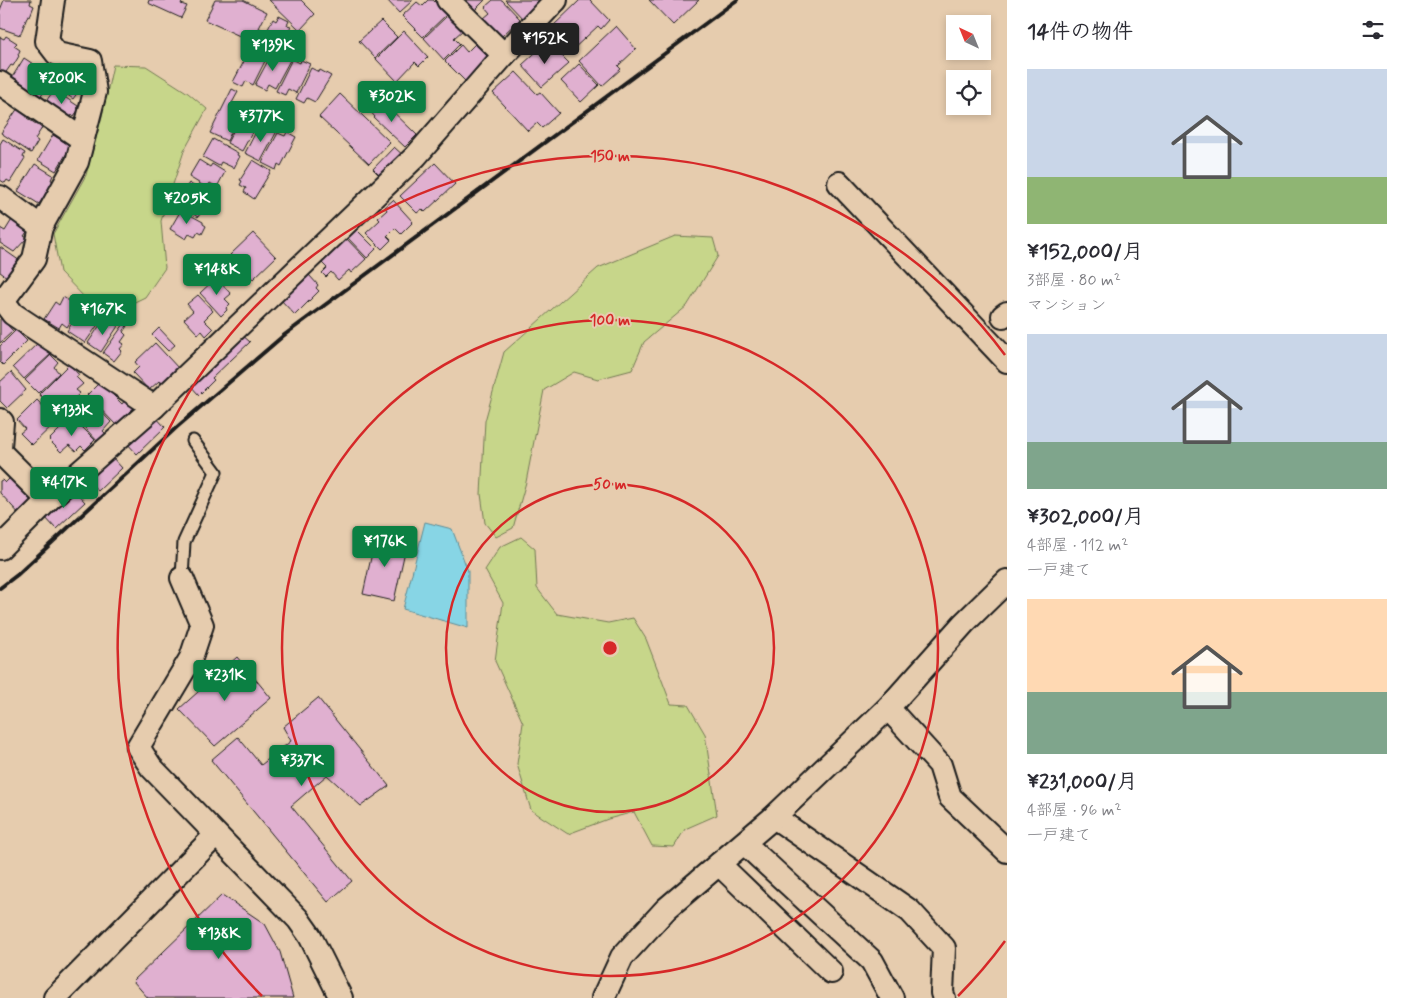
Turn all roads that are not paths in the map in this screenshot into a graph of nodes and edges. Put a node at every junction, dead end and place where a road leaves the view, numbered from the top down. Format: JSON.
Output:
{"nodes":[{"id":1,"x":53,"y":0,"type":"edge"},
{"id":2,"x":448,"y":0,"type":"edge"},
{"id":3,"x":556,"y":0,"type":"edge"},
{"id":4,"x":504,"y":55,"type":"junction"},
{"id":5,"x":0,"y":83,"type":"edge"},
{"id":6,"x":82,"y":138,"type":"junction"},
{"id":7,"x":839,"y":183,"type":"dead end"},
{"id":8,"x":0,"y":197,"type":"edge"},
{"id":9,"x":41,"y":227,"type":"junction"},
{"id":10,"x":2,"y":299,"type":"edge"},
{"id":11,"x":1007,"y":362,"type":"edge"},
{"id":12,"x":154,"y":407,"type":"junction"},
{"id":13,"x":0,"y":420,"type":"edge"},
{"id":14,"x":192,"y":441,"type":"dead end"},
{"id":15,"x":0,"y":447,"type":"edge"},
{"id":16,"x":0,"y":452,"type":"edge"},
{"id":17,"x":48,"y":500,"type":"junction"},
{"id":18,"x":0,"y":548,"type":"edge"},
{"id":19,"x":182,"y":578,"type":"joint"},
{"id":20,"x":1007,"y":581,"type":"edge"},
{"id":21,"x":888,"y":708,"type":"junction"},
{"id":22,"x":774,"y":817,"type":"junction"},
{"id":23,"x":216,"y":835,"type":"junction"},
{"id":24,"x":744,"y":843,"type":"junction"},
{"id":25,"x":1007,"y":852,"type":"edge"},
{"id":26,"x":719,"y":864,"type":"junction"},
{"id":27,"x":831,"y":972,"type":"dead end"},
{"id":28,"x":55,"y":998,"type":"edge"},
{"id":29,"x":341,"y":998,"type":"edge"},
{"id":30,"x":603,"y":998,"type":"edge"},
{"id":31,"x":892,"y":998,"type":"edge"},
{"id":32,"x":944,"y":998,"type":"edge"}],
"edges":[{"from":1,"to":6,"type":"street"},
{"from":2,"to":4,"type":"street"},
{"from":3,"to":4,"type":"street"},
{"from":4,"to":12,"type":"street"},
{"from":5,"to":6,"type":"street"},
{"from":6,"to":9,"type":"street"},
{"from":7,"to":11,"type":"street"},
{"from":8,"to":9,"type":"street"},
{"from":9,"to":10,"type":"street"},
{"from":10,"to":12,"type":"street"},
{"from":12,"to":17,"type":"street"},
{"from":13,"to":15,"type":"street"},
{"from":14,"to":19,"type":"lane"},
{"from":16,"to":17,"type":"street"},
{"from":17,"to":18,"type":"street"},
{"from":19,"to":23,"type":"street"},
{"from":20,"to":21,"type":"street"},
{"from":21,"to":22,"type":"street"},
{"from":21,"to":25,"type":"street"},
{"from":22,"to":24,"type":"street"},
{"from":22,"to":32,"type":"street"},
{"from":23,"to":28,"type":"street"},
{"from":23,"to":29,"type":"street"},
{"from":24,"to":26,"type":"street"},
{"from":24,"to":31,"type":"street"},
{"from":26,"to":27,"type":"street"},
{"from":26,"to":30,"type":"street"}]}
